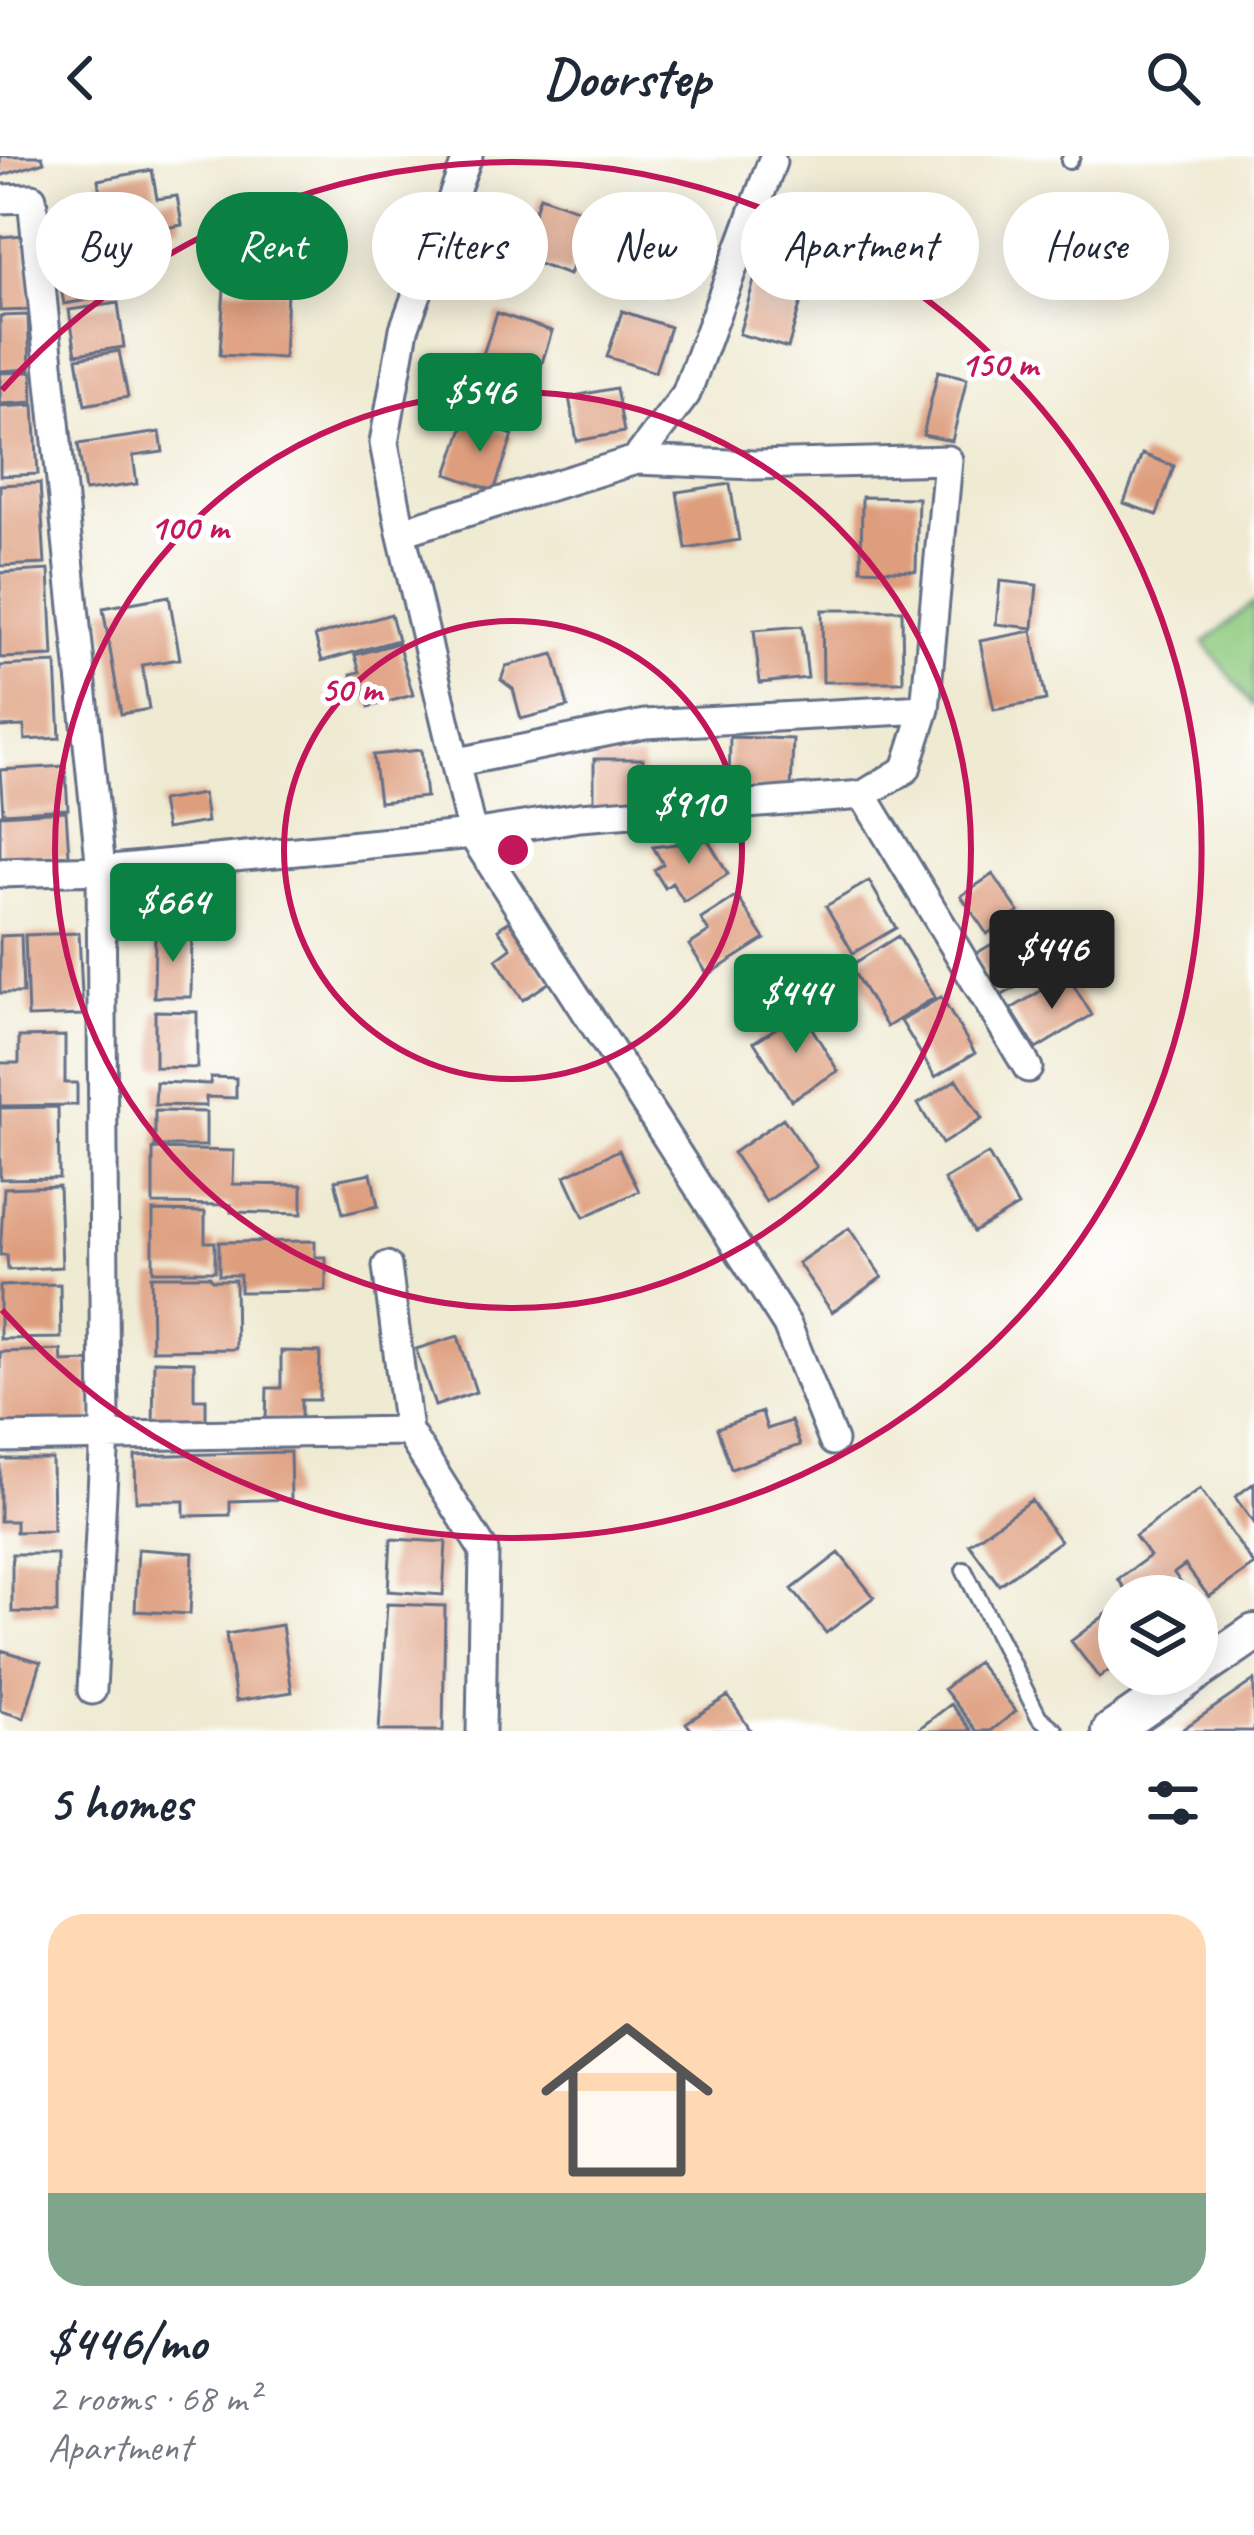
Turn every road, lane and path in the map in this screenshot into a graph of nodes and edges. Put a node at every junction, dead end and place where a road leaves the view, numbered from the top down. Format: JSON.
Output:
{"nodes":[{"id":1,"x":469,"y":156,"type":"edge"},
{"id":2,"x":772,"y":162,"type":"dead end"},
{"id":3,"x":0,"y":200,"type":"edge"},
{"id":4,"x":636,"y":460,"type":"junction"},
{"id":5,"x":400,"y":532,"type":"junction"},
{"id":6,"x":925,"y":709,"type":"junction"},
{"id":7,"x":458,"y":762,"type":"junction"},
{"id":8,"x":862,"y":795,"type":"junction"},
{"id":9,"x":472,"y":835,"type":"junction"},
{"id":10,"x":101,"y":870,"type":"junction"},
{"id":11,"x":0,"y":872,"type":"edge"},
{"id":12,"x":1028,"y":1068,"type":"dead end"},
{"id":13,"x":387,"y":1266,"type":"dead end"},
{"id":14,"x":408,"y":1431,"type":"junction"},
{"id":15,"x":105,"y":1433,"type":"junction"},
{"id":16,"x":0,"y":1438,"type":"edge"},
{"id":17,"x":833,"y":1441,"type":"dead end"},
{"id":18,"x":964,"y":1570,"type":"dead end"},
{"id":19,"x":1254,"y":1633,"type":"edge"},
{"id":20,"x":1218,"y":1658,"type":"edge"},
{"id":21,"x":92,"y":1690,"type":"dead end"},
{"id":22,"x":1164,"y":1695,"type":"edge"},
{"id":23,"x":481,"y":1731,"type":"edge"},
{"id":24,"x":1056,"y":1731,"type":"edge"},
{"id":25,"x":1111,"y":1731,"type":"edge"}],
"edges":[{"from":1,"to":5,"type":"street"},
{"from":2,"to":4,"type":"street"},
{"from":3,"to":10,"type":"street"},
{"from":4,"to":5,"type":"street"},
{"from":4,"to":6,"type":"street"},
{"from":5,"to":7,"type":"street"},
{"from":6,"to":7,"type":"street"},
{"from":6,"to":8,"type":"street"},
{"from":7,"to":9,"type":"street"},
{"from":8,"to":9,"type":"street"},
{"from":8,"to":12,"type":"street"},
{"from":9,"to":10,"type":"street"},
{"from":9,"to":17,"type":"street"},
{"from":10,"to":11,"type":"street"},
{"from":10,"to":15,"type":"street"},
{"from":13,"to":14,"type":"street"},
{"from":14,"to":15,"type":"street"},
{"from":14,"to":23,"type":"street"},
{"from":15,"to":16,"type":"street"},
{"from":15,"to":21,"type":"street"},
{"from":18,"to":24,"type":"lane"},
{"from":19,"to":20,"type":"street"},
{"from":22,"to":25,"type":"street"}]}
